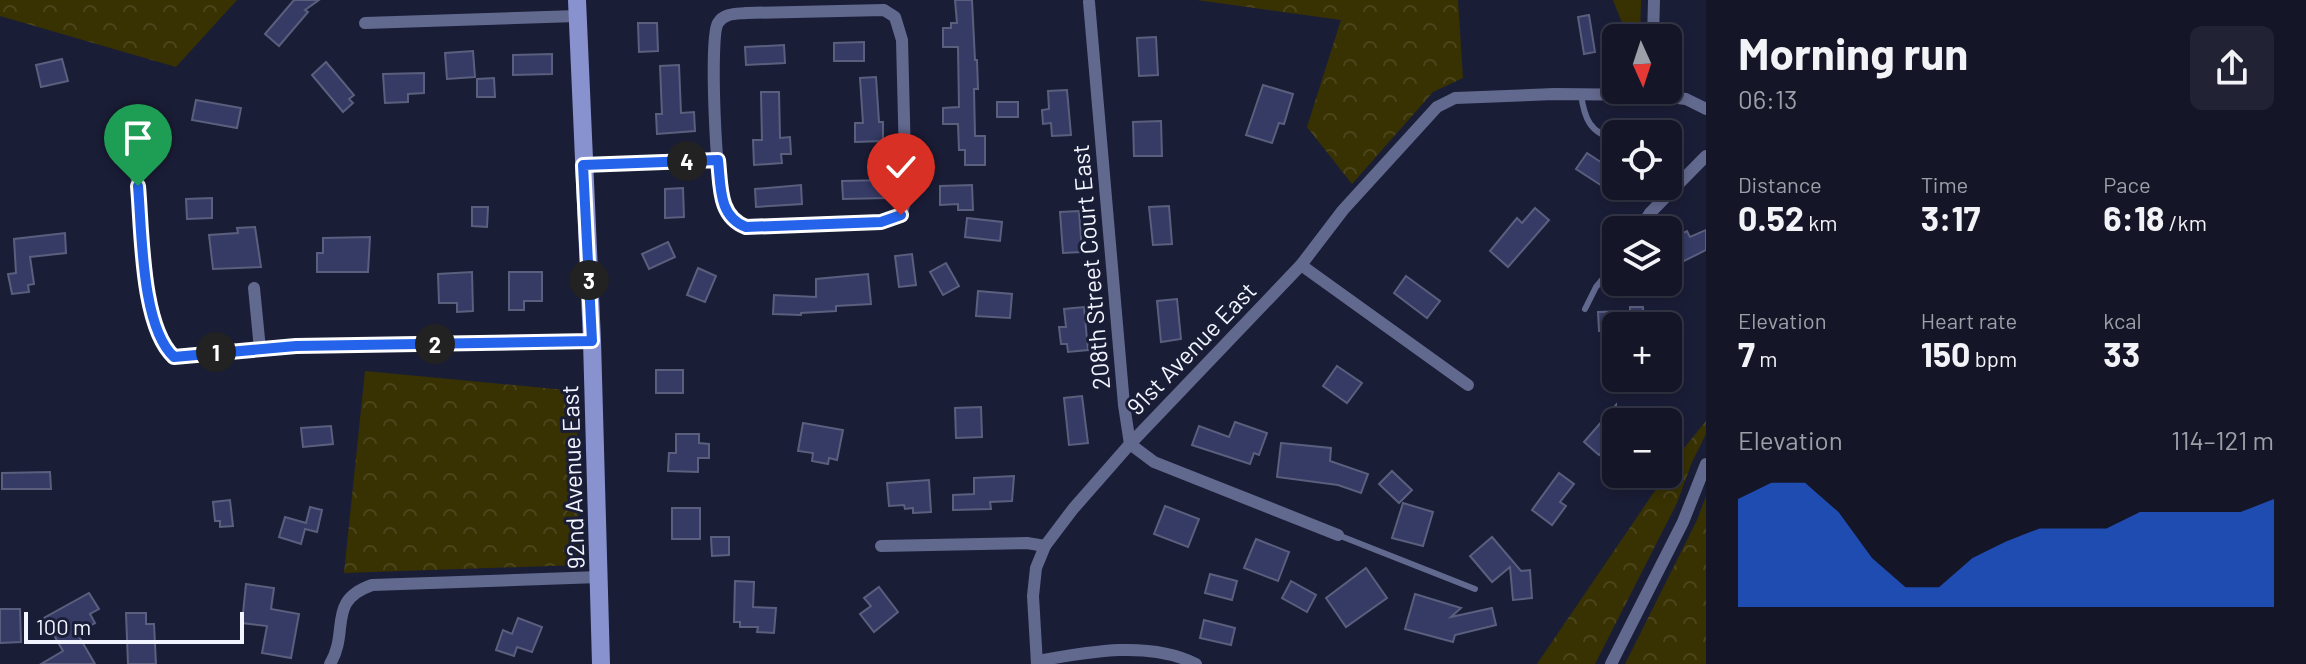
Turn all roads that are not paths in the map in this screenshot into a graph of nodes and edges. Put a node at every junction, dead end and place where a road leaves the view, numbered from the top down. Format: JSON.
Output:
{"nodes":[{"id":1,"x":1654,"y":0,"type":"edge"},
{"id":2,"x":1089,"y":2,"type":"dead end"},
{"id":3,"x":577,"y":8,"type":"edge"},
{"id":4,"x":365,"y":23,"type":"dead end"},
{"id":5,"x":1653,"y":24,"type":"edge"},
{"id":6,"x":1602,"y":93,"type":"edge"},
{"id":7,"x":1581,"y":94,"type":"junction"},
{"id":8,"x":1682,"y":98,"type":"edge"},
{"id":9,"x":1706,"y":109,"type":"edge"},
{"id":10,"x":1602,"y":135,"type":"edge"},
{"id":11,"x":133,"y":143,"type":"dead end"},
{"id":12,"x":1706,"y":156,"type":"edge"},
{"id":13,"x":718,"y":160,"type":"junction"},
{"id":14,"x":583,"y":165,"type":"junction"},
{"id":15,"x":1648,"y":216,"type":"edge"},
{"id":16,"x":1301,"y":265,"type":"junction"},
{"id":17,"x":1602,"y":280,"type":"edge"},
{"id":18,"x":254,"y":288,"type":"dead end"},
{"id":19,"x":1585,"y":309,"type":"dead end"},
{"id":20,"x":592,"y":341,"type":"junction"},
{"id":21,"x":260,"y":349,"type":"junction"},
{"id":22,"x":1468,"y":385,"type":"dead end"},
{"id":23,"x":1130,"y":444,"type":"junction"},
{"id":24,"x":1706,"y":464,"type":"edge"},
{"id":25,"x":1338,"y":535,"type":"joint"},
{"id":26,"x":881,"y":546,"type":"dead end"},
{"id":27,"x":1045,"y":546,"type":"junction"},
{"id":28,"x":599,"y":577,"type":"junction"},
{"id":29,"x":1475,"y":589,"type":"dead end"},
{"id":30,"x":1037,"y":663,"type":"edge"},
{"id":31,"x":330,"y":664,"type":"edge"},
{"id":32,"x":601,"y":664,"type":"edge"},
{"id":33,"x":1196,"y":664,"type":"edge"},
{"id":34,"x":1611,"y":664,"type":"edge"}],
"edges":[{"from":1,"to":5,"type":"street"},
{"from":2,"to":23,"type":"street","name":"208th Street Court East"},
{"from":3,"to":4,"type":"street"},
{"from":3,"to":14,"type":"street","name":"92nd Avenue East"},
{"from":6,"to":7,"type":"street"},
{"from":7,"to":10,"type":"lane"},
{"from":7,"to":16,"type":"street","name":"91st Avenue East"},
{"from":8,"to":9,"type":"street"},
{"from":11,"to":21,"type":"street"},
{"from":12,"to":15,"type":"street"},
{"from":13,"to":13,"type":"street"},
{"from":13,"to":14,"type":"street"},
{"from":14,"to":20,"type":"street","name":"92nd Avenue East"},
{"from":16,"to":22,"type":"street"},
{"from":16,"to":23,"type":"street","name":"91st Avenue East"},
{"from":17,"to":19,"type":"lane"},
{"from":18,"to":21,"type":"street"},
{"from":20,"to":21,"type":"street"},
{"from":20,"to":28,"type":"street","name":"92nd Avenue East"},
{"from":23,"to":25,"type":"street"},
{"from":23,"to":27,"type":"street","name":"91st Avenue East"},
{"from":24,"to":34,"type":"street"},
{"from":25,"to":29,"type":"lane"},
{"from":26,"to":27,"type":"street"},
{"from":27,"to":30,"type":"street","name":"91st Avenue East"},
{"from":28,"to":31,"type":"street"},
{"from":28,"to":32,"type":"street","name":"92nd Avenue East"},
{"from":30,"to":33,"type":"street"}]}
